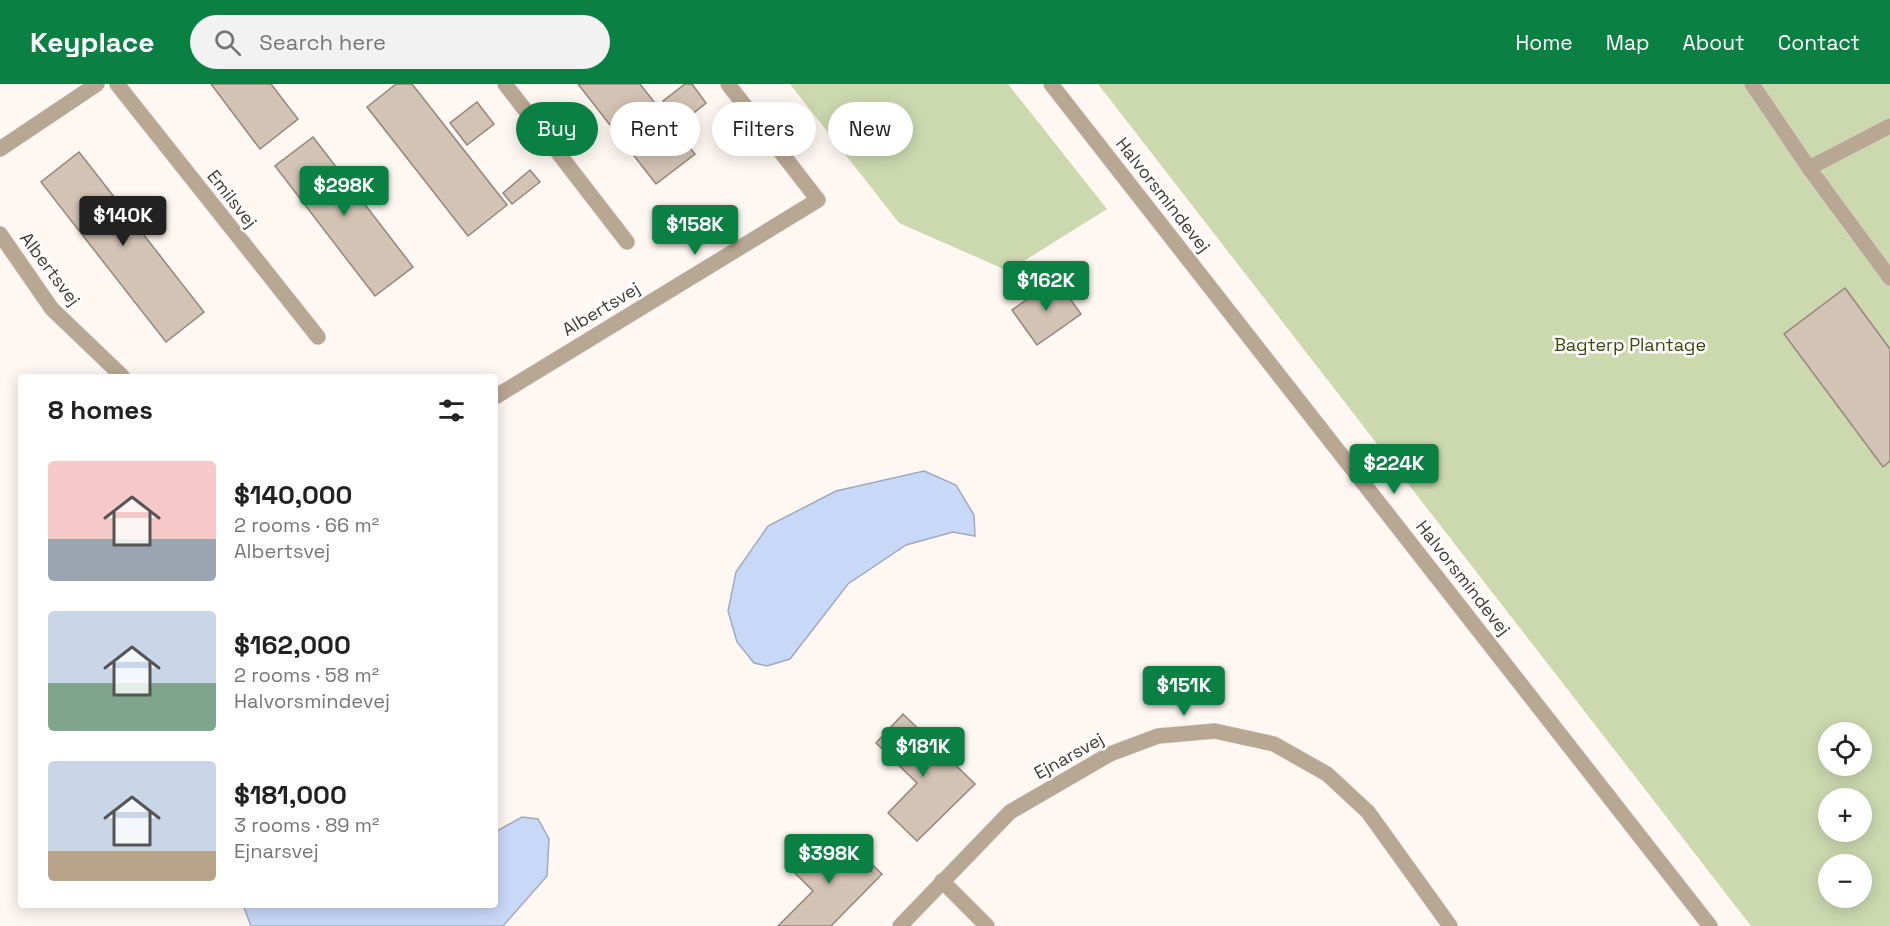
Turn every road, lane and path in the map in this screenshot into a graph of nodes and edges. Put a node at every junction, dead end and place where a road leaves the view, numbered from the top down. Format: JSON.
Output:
{"nodes":[{"id":1,"x":97,"y":84,"type":"edge"},
{"id":2,"x":117,"y":84,"type":"edge"},
{"id":3,"x":505,"y":84,"type":"edge"},
{"id":4,"x":728,"y":84,"type":"edge"},
{"id":5,"x":1051,"y":84,"type":"edge"},
{"id":6,"x":1752,"y":84,"type":"edge"},
{"id":7,"x":1890,"y":126,"type":"edge"},
{"id":8,"x":0,"y":149,"type":"edge"},
{"id":9,"x":1809,"y":168,"type":"junction"},
{"id":10,"x":0,"y":234,"type":"edge"},
{"id":11,"x":627,"y":242,"type":"dead end"},
{"id":12,"x":1890,"y":278,"type":"edge"},
{"id":13,"x":318,"y":337,"type":"dead end"},
{"id":14,"x":120,"y":374,"type":"edge"},
{"id":15,"x":498,"y":395,"type":"edge"},
{"id":16,"x":942,"y":881,"type":"junction"},
{"id":17,"x":900,"y":926,"type":"edge"},
{"id":18,"x":987,"y":926,"type":"edge"},
{"id":19,"x":1450,"y":926,"type":"edge"},
{"id":20,"x":1710,"y":926,"type":"edge"}],
"edges":[{"from":1,"to":8,"type":"street"},
{"from":2,"to":13,"type":"street","name":"Emilsvej"},
{"from":3,"to":11,"type":"street"},
{"from":4,"to":15,"type":"street","name":"Albertsvej"},
{"from":5,"to":20,"type":"street","name":"Halvorsmindevej"},
{"from":6,"to":9,"type":"street"},
{"from":7,"to":9,"type":"street"},
{"from":9,"to":12,"type":"street"},
{"from":10,"to":14,"type":"street","name":"Albertsvej"},
{"from":16,"to":17,"type":"street","name":"Ejnarsvej"},
{"from":16,"to":18,"type":"street"},
{"from":16,"to":19,"type":"street","name":"Ejnarsvej"}]}
